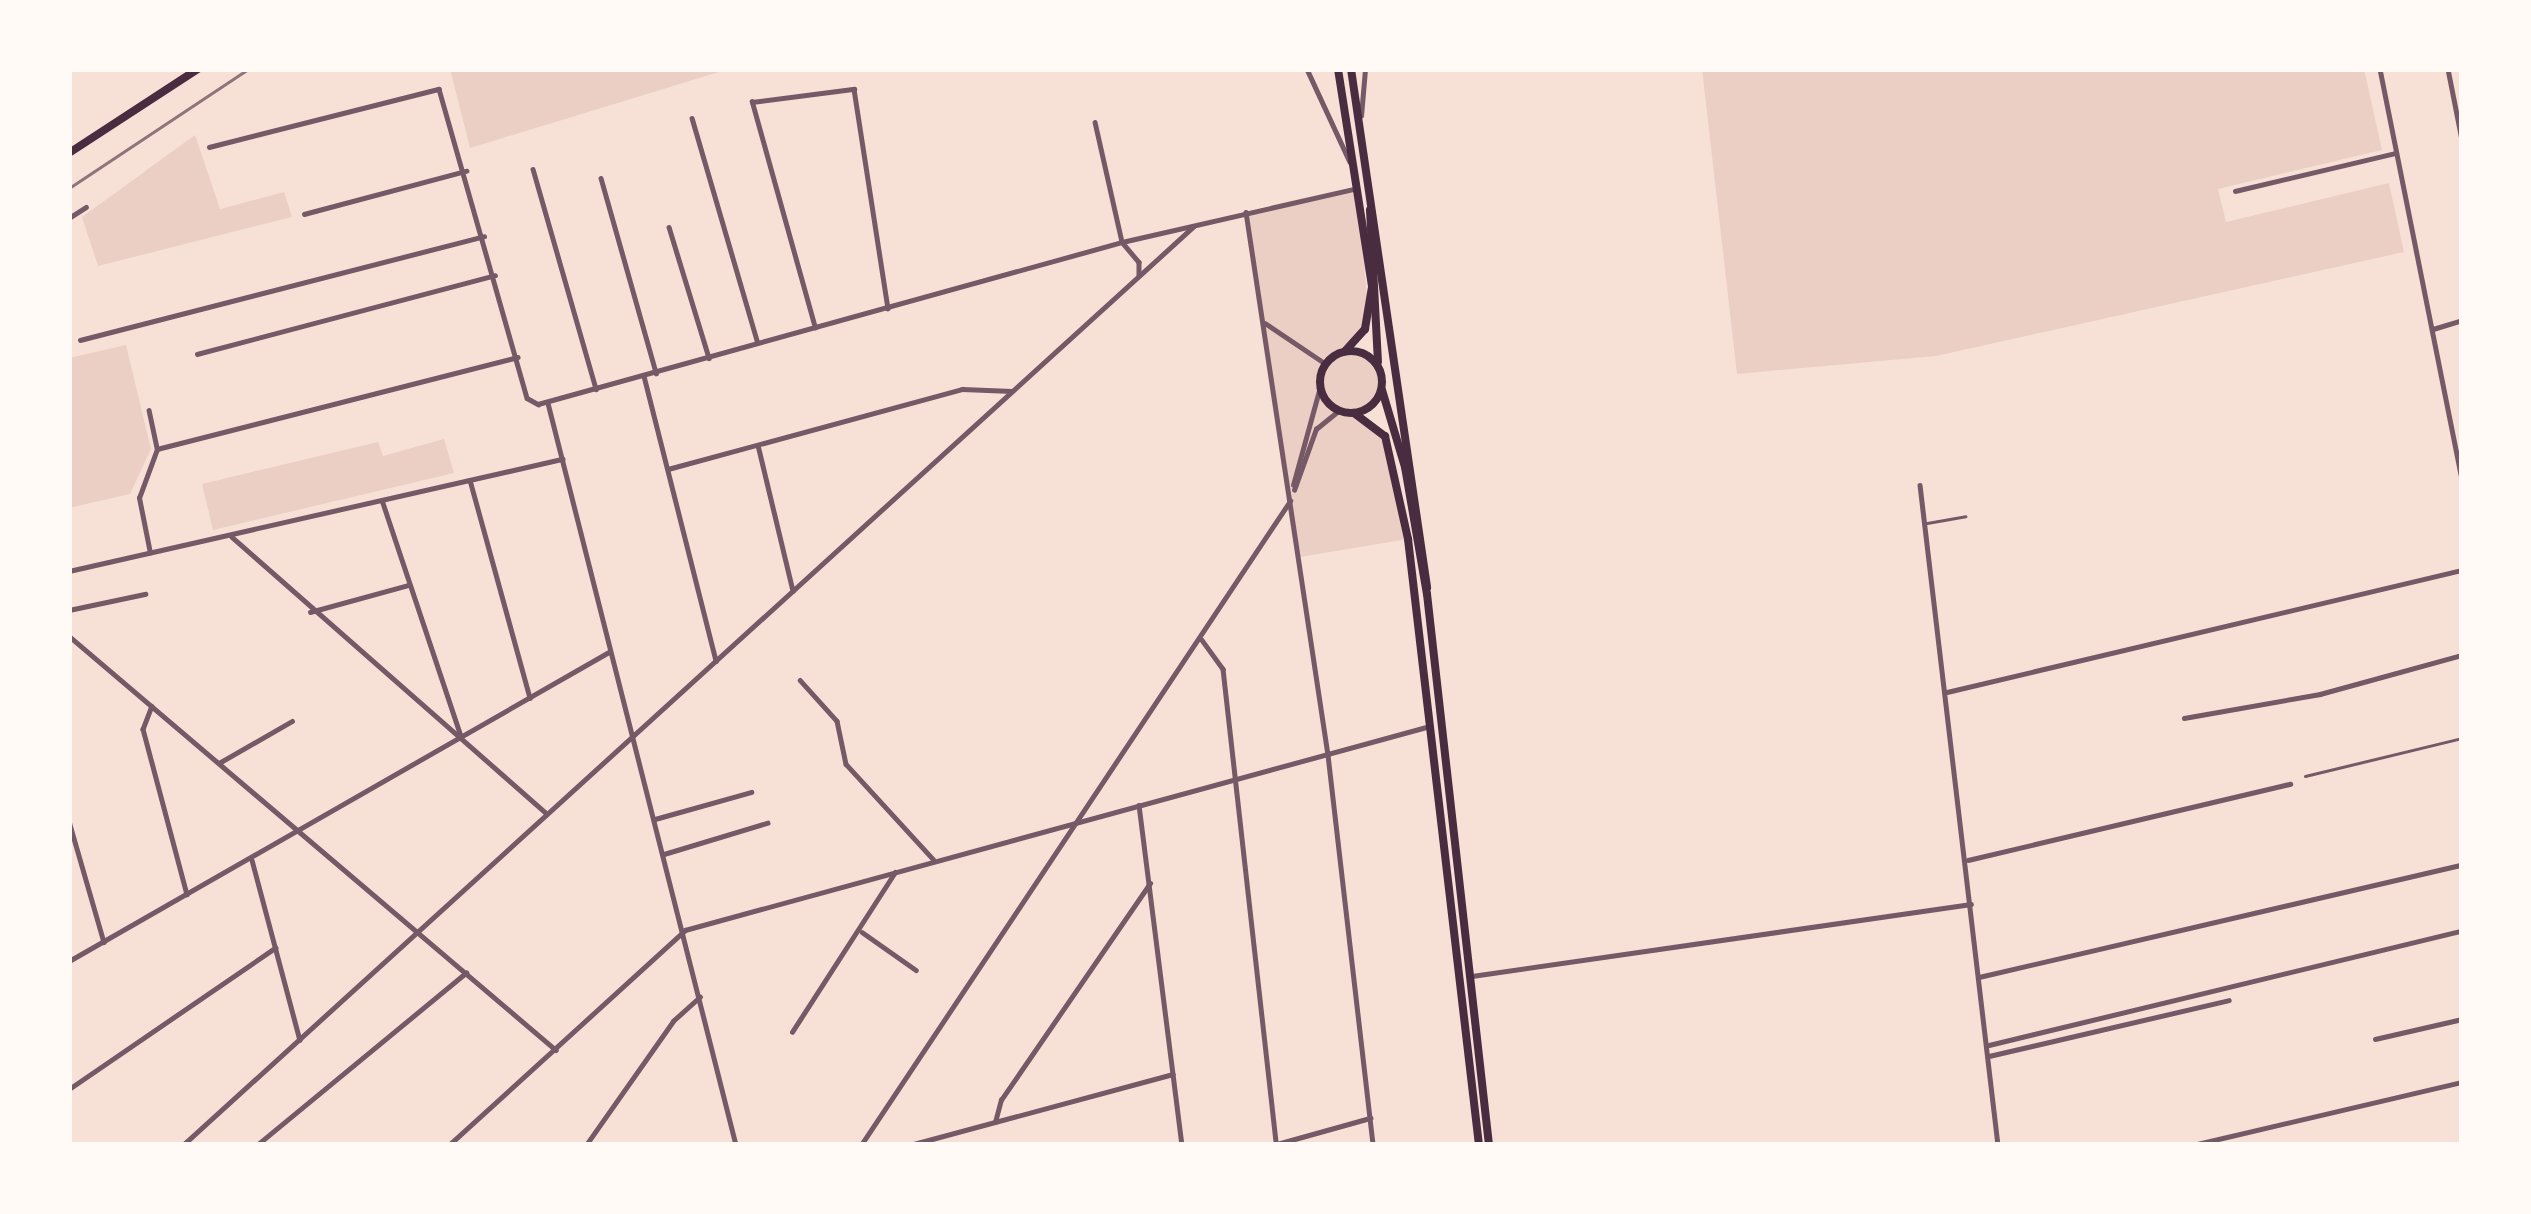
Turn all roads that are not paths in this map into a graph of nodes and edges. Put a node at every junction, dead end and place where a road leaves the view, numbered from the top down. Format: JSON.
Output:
{"nodes":[{"id":1,"x":198,"y":69,"type":"edge"},
{"id":2,"x":1307,"y":69,"type":"edge"},
{"id":3,"x":1338,"y":69,"type":"edge"},
{"id":4,"x":1351,"y":69,"type":"edge"},
{"id":5,"x":1365,"y":69,"type":"edge"},
{"id":6,"x":2380,"y":69,"type":"edge"},
{"id":7,"x":2448,"y":69,"type":"edge"},
{"id":8,"x":692,"y":118,"type":"dead end"},
{"id":9,"x":1095,"y":122,"type":"dead end"},
{"id":10,"x":1360,"y":122,"type":"junction"},
{"id":11,"x":2462,"y":140,"type":"edge"},
{"id":12,"x":209,"y":147,"type":"dead end"},
{"id":13,"x":69,"y":153,"type":"edge"},
{"id":14,"x":2396,"y":153,"type":"junction"},
{"id":15,"x":533,"y":169,"type":"dead end"},
{"id":16,"x":466,"y":171,"type":"junction"},
{"id":17,"x":1355,"y":176,"type":"junction"},
{"id":18,"x":601,"y":178,"type":"dead end"},
{"id":19,"x":1357,"y":188,"type":"junction"},
{"id":20,"x":2235,"y":190,"type":"dead end"},
{"id":21,"x":1371,"y":203,"type":"junction"},
{"id":22,"x":86,"y":207,"type":"dead end"},
{"id":23,"x":1246,"y":212,"type":"junction"},
{"id":24,"x":304,"y":214,"type":"dead end"},
{"id":25,"x":69,"y":218,"type":"edge"},
{"id":26,"x":1197,"y":224,"type":"junction"},
{"id":27,"x":668,"y":226,"type":"dead end"},
{"id":28,"x":484,"y":236,"type":"junction"},
{"id":29,"x":1122,"y":242,"type":"junction"},
{"id":30,"x":495,"y":275,"type":"junction"},
{"id":31,"x":1139,"y":277,"type":"junction"},
{"id":32,"x":887,"y":308,"type":"junction"},
{"id":33,"x":2462,"y":320,"type":"edge"},
{"id":34,"x":1265,"y":323,"type":"junction"},
{"id":35,"x":815,"y":328,"type":"junction"},
{"id":36,"x":2433,"y":329,"type":"junction"},
{"id":37,"x":80,"y":340,"type":"dead end"},
{"id":38,"x":758,"y":344,"type":"junction"},
{"id":39,"x":1345,"y":351,"type":"junction"},
{"id":40,"x":197,"y":354,"type":"dead end"},
{"id":41,"x":517,"y":357,"type":"junction"},
{"id":42,"x":709,"y":358,"type":"junction"},
{"id":43,"x":1326,"y":364,"type":"junction"},
{"id":44,"x":1379,"y":367,"type":"junction"},
{"id":45,"x":656,"y":373,"type":"junction"},
{"id":46,"x":644,"y":376,"type":"junction"},
{"id":47,"x":1320,"y":387,"type":"junction"},
{"id":48,"x":596,"y":389,"type":"junction"},
{"id":49,"x":1382,"y":390,"type":"junction"},
{"id":50,"x":1012,"y":391,"type":"junction"},
{"id":51,"x":548,"y":403,"type":"junction"},
{"id":52,"x":148,"y":410,"type":"dead end"},
{"id":53,"x":1338,"y":411,"type":"junction"},
{"id":54,"x":1354,"y":413,"type":"junction"},
{"id":55,"x":757,"y":443,"type":"junction"},
{"id":56,"x":157,"y":449,"type":"junction"},
{"id":57,"x":562,"y":459,"type":"junction"},
{"id":58,"x":668,"y":469,"type":"junction"},
{"id":59,"x":2462,"y":478,"type":"edge"},
{"id":60,"x":470,"y":480,"type":"junction"},
{"id":61,"x":1920,"y":485,"type":"dead end"},
{"id":62,"x":1292,"y":496,"type":"junction"},
{"id":63,"x":382,"y":500,"type":"junction"},
{"id":64,"x":1966,"y":516,"type":"dead end"},
{"id":65,"x":1927,"y":523,"type":"junction"},
{"id":66,"x":231,"y":535,"type":"junction"},
{"id":67,"x":150,"y":554,"type":"junction"},
{"id":68,"x":2462,"y":570,"type":"edge"},
{"id":69,"x":69,"y":571,"type":"edge"},
{"id":70,"x":409,"y":585,"type":"junction"},
{"id":71,"x":793,"y":590,"type":"junction"},
{"id":72,"x":145,"y":594,"type":"dead end"},
{"id":73,"x":1427,"y":594,"type":"junction"},
{"id":74,"x":69,"y":610,"type":"edge"},
{"id":75,"x":310,"y":612,"type":"junction"},
{"id":76,"x":69,"y":636,"type":"edge"},
{"id":77,"x":1201,"y":638,"type":"junction"},
{"id":78,"x":609,"y":652,"type":"junction"},
{"id":79,"x":2462,"y":655,"type":"edge"},
{"id":80,"x":716,"y":662,"type":"junction"},
{"id":81,"x":800,"y":680,"type":"dead end"},
{"id":82,"x":1947,"y":692,"type":"junction"},
{"id":83,"x":530,"y":698,"type":"junction"},
{"id":84,"x":152,"y":706,"type":"junction"},
{"id":85,"x":2184,"y":718,"type":"dead end"},
{"id":86,"x":292,"y":722,"type":"dead end"},
{"id":87,"x":1433,"y":726,"type":"junction"},
{"id":88,"x":633,"y":737,"type":"junction"},
{"id":89,"x":462,"y":738,"type":"junction"},
{"id":90,"x":2462,"y":738,"type":"edge"},
{"id":91,"x":1328,"y":755,"type":"junction"},
{"id":92,"x":220,"y":763,"type":"junction"},
{"id":93,"x":2305,"y":776,"type":"dead end"},
{"id":94,"x":1237,"y":777,"type":"junction"},
{"id":95,"x":2290,"y":784,"type":"dead end"},
{"id":96,"x":752,"y":792,"type":"dead end"},
{"id":97,"x":1139,"y":805,"type":"junction"},
{"id":98,"x":547,"y":814,"type":"junction"},
{"id":99,"x":655,"y":819,"type":"junction"},
{"id":100,"x":69,"y":821,"type":"edge"},
{"id":101,"x":1070,"y":823,"type":"junction"},
{"id":102,"x":766,"y":824,"type":"dead end"},
{"id":103,"x":299,"y":829,"type":"junction"},
{"id":104,"x":664,"y":854,"type":"junction"},
{"id":105,"x":251,"y":858,"type":"junction"},
{"id":106,"x":934,"y":861,"type":"junction"},
{"id":107,"x":1966,"y":861,"type":"junction"},
{"id":108,"x":2462,"y":866,"type":"edge"},
{"id":109,"x":896,"y":872,"type":"junction"},
{"id":110,"x":1150,"y":883,"type":"junction"},
{"id":111,"x":187,"y":894,"type":"junction"},
{"id":112,"x":1971,"y":904,"type":"junction"},
{"id":113,"x":685,"y":930,"type":"junction"},
{"id":114,"x":2462,"y":931,"type":"edge"},
{"id":115,"x":418,"y":932,"type":"junction"},
{"id":116,"x":862,"y":932,"type":"junction"},
{"id":117,"x":104,"y":942,"type":"junction"},
{"id":118,"x":275,"y":948,"type":"junction"},
{"id":119,"x":69,"y":961,"type":"edge"},
{"id":120,"x":916,"y":970,"type":"dead end"},
{"id":121,"x":466,"y":973,"type":"junction"},
{"id":122,"x":1470,"y":976,"type":"junction"},
{"id":123,"x":1979,"y":976,"type":"junction"},
{"id":124,"x":700,"y":998,"type":"junction"},
{"id":125,"x":2229,"y":1000,"type":"dead end"},
{"id":126,"x":2462,"y":1019,"type":"edge"},
{"id":127,"x":792,"y":1032,"type":"dead end"},
{"id":128,"x":300,"y":1040,"type":"junction"},
{"id":129,"x":2375,"y":1040,"type":"dead end"},
{"id":130,"x":1987,"y":1046,"type":"junction"},
{"id":131,"x":556,"y":1050,"type":"junction"},
{"id":132,"x":1988,"y":1056,"type":"junction"},
{"id":133,"x":1173,"y":1074,"type":"junction"},
{"id":134,"x":2462,"y":1082,"type":"edge"},
{"id":135,"x":69,"y":1089,"type":"edge"},
{"id":136,"x":1370,"y":1118,"type":"junction"},
{"id":137,"x":995,"y":1122,"type":"junction"},
{"id":138,"x":183,"y":1145,"type":"edge"},
{"id":139,"x":257,"y":1145,"type":"edge"},
{"id":140,"x":449,"y":1145,"type":"edge"},
{"id":141,"x":586,"y":1145,"type":"edge"},
{"id":142,"x":736,"y":1145,"type":"edge"},
{"id":143,"x":862,"y":1145,"type":"edge"},
{"id":144,"x":910,"y":1145,"type":"edge"},
{"id":145,"x":1182,"y":1145,"type":"edge"},
{"id":146,"x":1275,"y":1145,"type":"edge"},
{"id":147,"x":1373,"y":1145,"type":"edge"},
{"id":148,"x":1479,"y":1145,"type":"edge"},
{"id":149,"x":1489,"y":1145,"type":"edge"},
{"id":150,"x":1998,"y":1145,"type":"edge"},
{"id":151,"x":2193,"y":1145,"type":"edge"}],
"edges":[{"from":1,"to":13,"type":"main road"},
{"from":2,"to":17,"type":"street"},
{"from":3,"to":17,"type":"main road"},
{"from":4,"to":10,"type":"main road"},
{"from":5,"to":10,"type":"street"},
{"from":6,"to":14,"type":"street"},
{"from":7,"to":11,"type":"street"},
{"from":8,"to":38,"type":"street"},
{"from":9,"to":29,"type":"street"},
{"from":10,"to":21,"type":"main road"},
{"from":12,"to":16,"type":"street"},
{"from":14,"to":20,"type":"street"},
{"from":14,"to":36,"type":"street"},
{"from":15,"to":48,"type":"street"},
{"from":16,"to":24,"type":"street"},
{"from":16,"to":28,"type":"street"},
{"from":17,"to":19,"type":"main road"},
{"from":18,"to":45,"type":"street"},
{"from":19,"to":23,"type":"street"},
{"from":19,"to":39,"type":"main road"},
{"from":21,"to":44,"type":"main road"},
{"from":21,"to":73,"type":"main road"},
{"from":22,"to":25,"type":"street"},
{"from":23,"to":26,"type":"street"},
{"from":23,"to":34,"type":"street"},
{"from":26,"to":29,"type":"street"},
{"from":26,"to":31,"type":"street"},
{"from":27,"to":42,"type":"street"},
{"from":28,"to":30,"type":"street"},
{"from":28,"to":37,"type":"street"},
{"from":29,"to":31,"type":"street"},
{"from":29,"to":32,"type":"street"},
{"from":30,"to":40,"type":"street"},
{"from":30,"to":41,"type":"street"},
{"from":31,"to":50,"type":"street"},
{"from":32,"to":35,"type":"street"},
{"from":32,"to":35,"type":"street"},
{"from":33,"to":36,"type":"street"},
{"from":34,"to":43,"type":"street"},
{"from":34,"to":62,"type":"street"},
{"from":35,"to":38,"type":"street"},
{"from":36,"to":59,"type":"street"},
{"from":38,"to":42,"type":"street"},
{"from":39,"to":43,"type":"main road"},
{"from":39,"to":44,"type":"main road"},
{"from":41,"to":51,"type":"street"},
{"from":41,"to":56,"type":"street"},
{"from":42,"to":45,"type":"street"},
{"from":43,"to":47,"type":"main road"},
{"from":44,"to":49,"type":"main road"},
{"from":45,"to":46,"type":"street"},
{"from":46,"to":48,"type":"street"},
{"from":46,"to":58,"type":"street"},
{"from":47,"to":53,"type":"main road"},
{"from":47,"to":62,"type":"street"},
{"from":48,"to":51,"type":"street"},
{"from":49,"to":54,"type":"main road"},
{"from":49,"to":73,"type":"main road"},
{"from":50,"to":55,"type":"street"},
{"from":50,"to":71,"type":"street"},
{"from":51,"to":57,"type":"street"},
{"from":52,"to":56,"type":"street"},
{"from":53,"to":54,"type":"main road"},
{"from":53,"to":62,"type":"street"},
{"from":54,"to":87,"type":"main road"},
{"from":55,"to":58,"type":"street"},
{"from":55,"to":71,"type":"street"},
{"from":56,"to":67,"type":"street"},
{"from":57,"to":60,"type":"street"},
{"from":57,"to":78,"type":"street"},
{"from":58,"to":80,"type":"street"},
{"from":60,"to":63,"type":"street"},
{"from":60,"to":83,"type":"street"},
{"from":61,"to":65,"type":"street"},
{"from":62,"to":77,"type":"street"},
{"from":62,"to":91,"type":"street"},
{"from":63,"to":66,"type":"street"},
{"from":63,"to":70,"type":"street"},
{"from":64,"to":65,"type":"lane"},
{"from":65,"to":82,"type":"street"},
{"from":66,"to":67,"type":"street"},
{"from":66,"to":75,"type":"street"},
{"from":67,"to":69,"type":"street"},
{"from":68,"to":82,"type":"street"},
{"from":70,"to":75,"type":"street"},
{"from":70,"to":89,"type":"street"},
{"from":71,"to":80,"type":"street"},
{"from":72,"to":74,"type":"street"},
{"from":73,"to":122,"type":"main road"},
{"from":75,"to":89,"type":"street"},
{"from":76,"to":84,"type":"street"},
{"from":77,"to":94,"type":"street"},
{"from":77,"to":101,"type":"street"},
{"from":78,"to":83,"type":"street"},
{"from":78,"to":88,"type":"street"},
{"from":79,"to":85,"type":"street"},
{"from":80,"to":88,"type":"street"},
{"from":81,"to":106,"type":"street"},
{"from":82,"to":107,"type":"street"},
{"from":83,"to":89,"type":"street"},
{"from":84,"to":92,"type":"street"},
{"from":84,"to":111,"type":"street"},
{"from":86,"to":92,"type":"street"},
{"from":87,"to":91,"type":"street"},
{"from":87,"to":148,"type":"main road"},
{"from":88,"to":98,"type":"street"},
{"from":88,"to":99,"type":"street"},
{"from":89,"to":98,"type":"street"},
{"from":89,"to":103,"type":"street"},
{"from":90,"to":93,"type":"lane"},
{"from":91,"to":94,"type":"street"},
{"from":91,"to":136,"type":"street"},
{"from":92,"to":103,"type":"street"},
{"from":94,"to":97,"type":"street"},
{"from":94,"to":146,"type":"street"},
{"from":95,"to":107,"type":"street"},
{"from":96,"to":99,"type":"street"},
{"from":97,"to":101,"type":"street"},
{"from":97,"to":110,"type":"street"},
{"from":98,"to":115,"type":"street"},
{"from":99,"to":104,"type":"street"},
{"from":100,"to":117,"type":"street"},
{"from":101,"to":106,"type":"street"},
{"from":101,"to":143,"type":"street"},
{"from":102,"to":104,"type":"street"},
{"from":103,"to":105,"type":"street"},
{"from":103,"to":115,"type":"street"},
{"from":104,"to":113,"type":"street"},
{"from":105,"to":111,"type":"street"},
{"from":105,"to":118,"type":"street"},
{"from":106,"to":109,"type":"street"},
{"from":107,"to":112,"type":"street"},
{"from":108,"to":123,"type":"street"},
{"from":109,"to":113,"type":"street"},
{"from":109,"to":116,"type":"street"},
{"from":110,"to":133,"type":"street"},
{"from":110,"to":137,"type":"street"},
{"from":111,"to":117,"type":"street"},
{"from":112,"to":122,"type":"street"},
{"from":112,"to":123,"type":"street"},
{"from":113,"to":124,"type":"street"},
{"from":113,"to":131,"type":"street"},
{"from":114,"to":130,"type":"street"},
{"from":115,"to":121,"type":"street"},
{"from":115,"to":128,"type":"street"},
{"from":116,"to":120,"type":"street"},
{"from":116,"to":127,"type":"street"},
{"from":117,"to":119,"type":"street"},
{"from":118,"to":128,"type":"street"},
{"from":118,"to":135,"type":"street"},
{"from":121,"to":131,"type":"street"},
{"from":121,"to":139,"type":"street"},
{"from":122,"to":149,"type":"main road"},
{"from":123,"to":130,"type":"street"},
{"from":124,"to":141,"type":"street"},
{"from":124,"to":142,"type":"street"},
{"from":125,"to":132,"type":"street"},
{"from":126,"to":129,"type":"street"},
{"from":128,"to":138,"type":"street"},
{"from":130,"to":132,"type":"street"},
{"from":131,"to":140,"type":"street"},
{"from":132,"to":150,"type":"street"},
{"from":133,"to":137,"type":"street"},
{"from":133,"to":145,"type":"street"},
{"from":134,"to":151,"type":"street"},
{"from":136,"to":146,"type":"street"},
{"from":136,"to":147,"type":"street"},
{"from":137,"to":144,"type":"street"}]}
